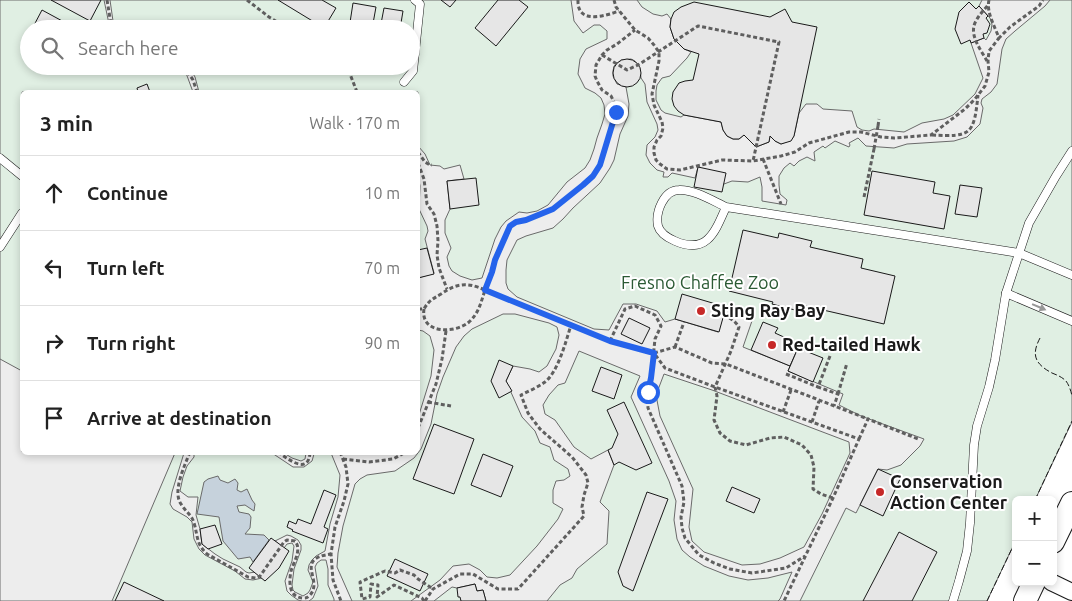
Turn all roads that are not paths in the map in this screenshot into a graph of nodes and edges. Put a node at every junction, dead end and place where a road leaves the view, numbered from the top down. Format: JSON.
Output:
{"nodes":[{"id":1,"x":415,"y":0,"type":"edge"},
{"id":2,"x":418,"y":20,"type":"edge"},
{"id":3,"x":409,"y":75,"type":"edge"},
{"id":4,"x":404,"y":82,"type":"dead end"},
{"id":5,"x":1072,"y":152,"type":"edge"},
{"id":6,"x":0,"y":158,"type":"edge"},
{"id":7,"x":20,"y":174,"type":"edge"},
{"id":8,"x":726,"y":207,"type":"junction"},
{"id":9,"x":20,"y":216,"type":"edge"},
{"id":10,"x":0,"y":247,"type":"edge"},
{"id":11,"x":1018,"y":253,"type":"junction"},
{"id":12,"x":1072,"y":275,"type":"edge"},
{"id":13,"x":1006,"y":293,"type":"junction"},
{"id":14,"x":1072,"y":321,"type":"edge"},
{"id":15,"x":1072,"y":503,"type":"edge"},
{"id":16,"x":1053,"y":541,"type":"edge"},
{"id":17,"x":1057,"y":585,"type":"edge"},
{"id":18,"x":1032,"y":586,"type":"edge"},
{"id":19,"x":1072,"y":592,"type":"edge"},
{"id":20,"x":953,"y":601,"type":"edge"},
{"id":21,"x":1025,"y":601,"type":"edge"}],
"edges":[{"from":1,"to":2,"type":"lane"},
{"from":3,"to":4,"type":"lane"},
{"from":5,"to":11,"type":"lane"},
{"from":6,"to":7,"type":"lane"},
{"from":8,"to":8,"type":"lane"},
{"from":8,"to":11,"type":"lane"},
{"from":9,"to":10,"type":"lane"},
{"from":11,"to":12,"type":"lane"},
{"from":11,"to":13,"type":"lane"},
{"from":13,"to":14,"type":"lane","one_way":true},
{"from":13,"to":20,"type":"lane"},
{"from":15,"to":16,"type":"main road"},
{"from":17,"to":19,"type":"street"},
{"from":18,"to":21,"type":"main road"}]}
